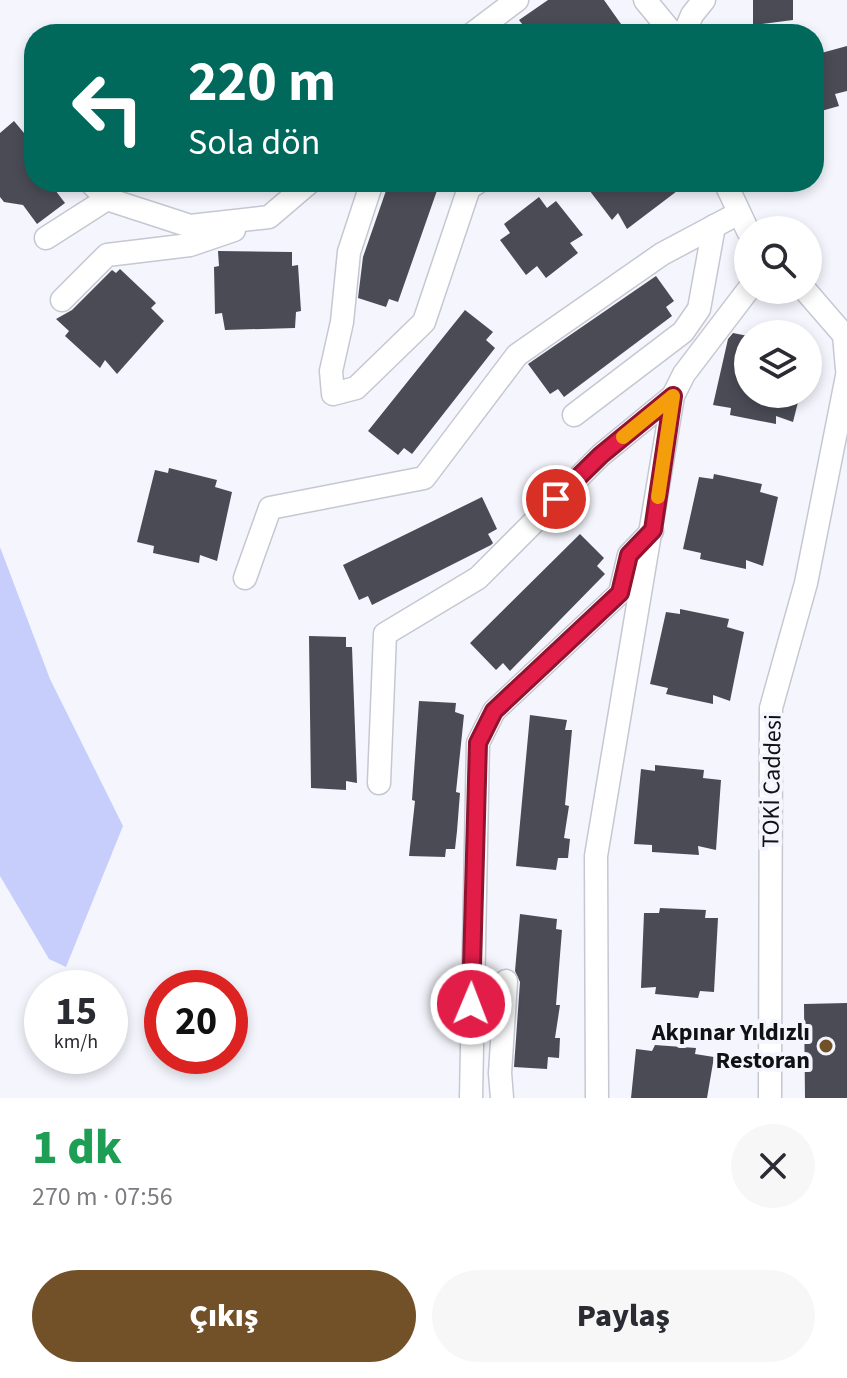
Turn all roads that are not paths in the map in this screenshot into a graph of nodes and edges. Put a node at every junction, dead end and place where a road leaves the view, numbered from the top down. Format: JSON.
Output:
{"nodes":[{"id":1,"x":517,"y":0,"type":"edge"},
{"id":2,"x":645,"y":0,"type":"edge"},
{"id":3,"x":704,"y":0,"type":"edge"},
{"id":4,"x":485,"y":24,"type":"edge"},
{"id":5,"x":665,"y":24,"type":"edge"},
{"id":6,"x":690,"y":24,"type":"edge"},
{"id":7,"x":100,"y":192,"type":"edge"},
{"id":8,"x":298,"y":192,"type":"edge"},
{"id":9,"x":369,"y":192,"type":"edge"},
{"id":10,"x":468,"y":192,"type":"edge"},
{"id":11,"x":730,"y":192,"type":"edge"},
{"id":12,"x":107,"y":199,"type":"junction"},
{"id":13,"x":740,"y":216,"type":"edge"},
{"id":14,"x":269,"y":217,"type":"junction"},
{"id":15,"x":734,"y":223,"type":"edge"},
{"id":16,"x":714,"y":226,"type":"junction"},
{"id":17,"x":46,"y":238,"type":"dead end"},
{"id":18,"x":62,"y":300,"type":"dead end"},
{"id":19,"x":737,"y":304,"type":"edge"},
{"id":20,"x":817,"y":304,"type":"edge"},
{"id":21,"x":847,"y":369,"type":"edge"},
{"id":22,"x":847,"y":376,"type":"edge"},
{"id":23,"x":673,"y":396,"type":"junction"},
{"id":24,"x":574,"y":415,"type":"dead end"},
{"id":25,"x":653,"y":530,"type":"junction"},
{"id":26,"x":245,"y":578,"type":"dead end"},
{"id":27,"x":379,"y":783,"type":"dead end"},
{"id":28,"x":506,"y":981,"type":"dead end"},
{"id":29,"x":471,"y":1098,"type":"edge"},
{"id":30,"x":502,"y":1098,"type":"edge"},
{"id":31,"x":597,"y":1098,"type":"edge"},
{"id":32,"x":770,"y":1098,"type":"edge"}],
"edges":[{"from":1,"to":4,"type":"street"},
{"from":2,"to":5,"type":"street"},
{"from":3,"to":6,"type":"street"},
{"from":7,"to":12,"type":"street"},
{"from":8,"to":14,"type":"street"},
{"from":9,"to":10,"type":"street"},
{"from":11,"to":13,"type":"street"},
{"from":12,"to":14,"type":"street"},
{"from":12,"to":17,"type":"street"},
{"from":14,"to":18,"type":"street"},
{"from":15,"to":16,"type":"street"},
{"from":16,"to":24,"type":"street"},
{"from":16,"to":26,"type":"street"},
{"from":19,"to":23,"type":"street"},
{"from":20,"to":21,"type":"street"},
{"from":22,"to":32,"type":"street","name":"TOKİ Caddesi"},
{"from":23,"to":25,"type":"street"},
{"from":23,"to":27,"type":"street"},
{"from":25,"to":29,"type":"street"},
{"from":25,"to":31,"type":"street"},
{"from":28,"to":30,"type":"street"}]}
